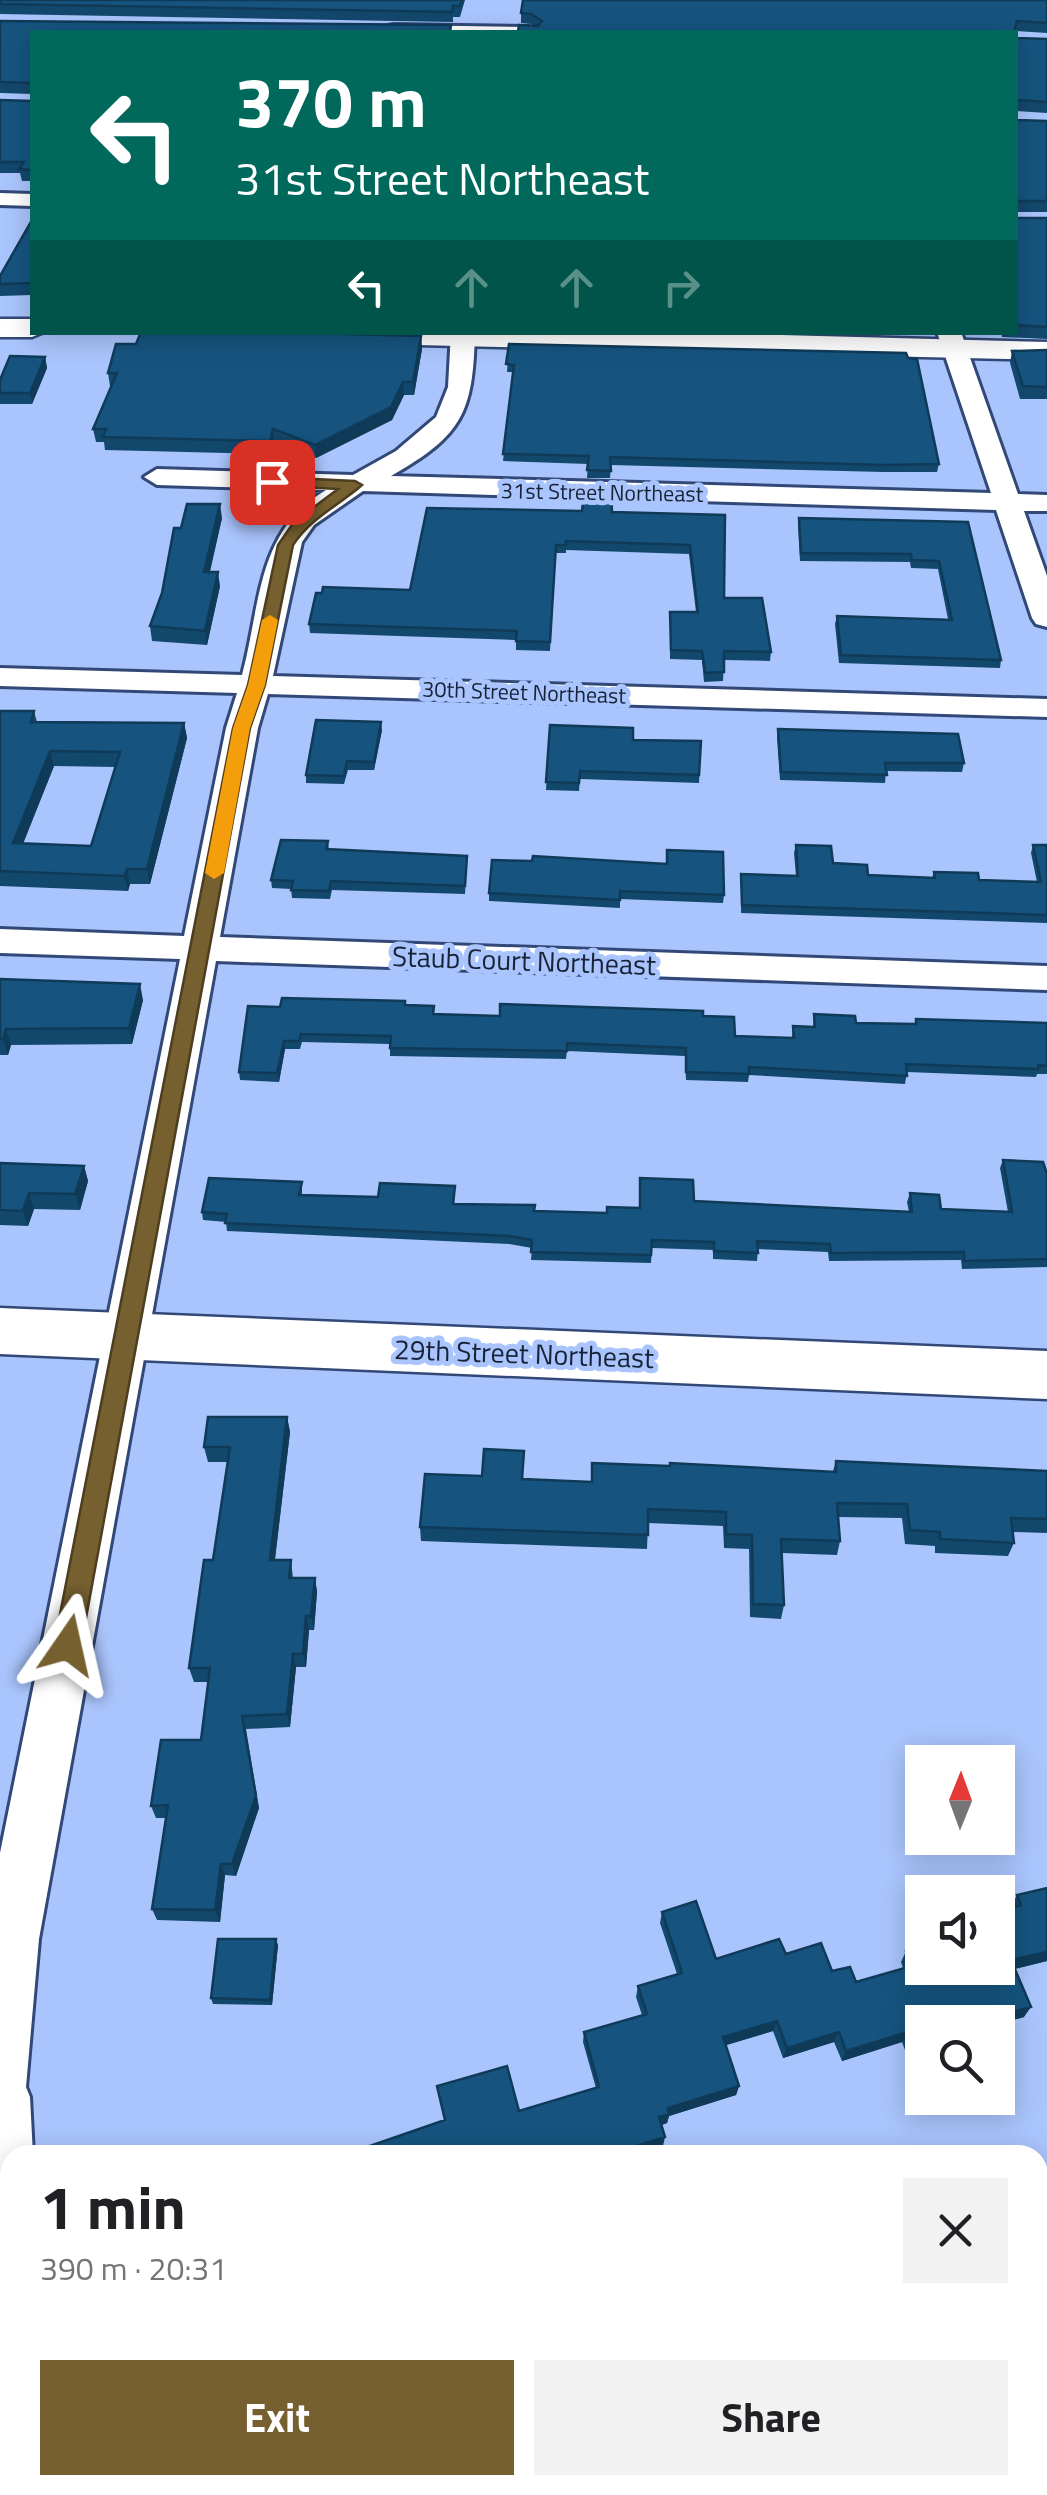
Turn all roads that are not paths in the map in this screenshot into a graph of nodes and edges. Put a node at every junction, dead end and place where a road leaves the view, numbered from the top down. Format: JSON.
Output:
{"nodes":[{"id":1,"x":486,"y":27,"type":"edge"},
{"id":2,"x":369,"y":30,"type":"edge"},
{"id":3,"x":511,"y":30,"type":"edge"},
{"id":4,"x":0,"y":199,"type":"edge"},
{"id":5,"x":30,"y":200,"type":"edge"},
{"id":6,"x":0,"y":328,"type":"edge"},
{"id":7,"x":30,"y":328,"type":"edge"},
{"id":8,"x":463,"y":335,"type":"edge"},
{"id":9,"x":952,"y":341,"type":"edge"},
{"id":10,"x":1047,"y":351,"type":"edge"},
{"id":11,"x":157,"y":477,"type":"dead end"},
{"id":12,"x":355,"y":485,"type":"junction"},
{"id":13,"x":1006,"y":502,"type":"junction"},
{"id":14,"x":1047,"y":503,"type":"edge"},
{"id":15,"x":1047,"y":618,"type":"edge"},
{"id":16,"x":0,"y":677,"type":"edge"},
{"id":17,"x":257,"y":685,"type":"junction"},
{"id":18,"x":1047,"y":708,"type":"edge"},
{"id":19,"x":0,"y":941,"type":"edge"},
{"id":20,"x":200,"y":948,"type":"junction"},
{"id":21,"x":1047,"y":978,"type":"edge"},
{"id":22,"x":0,"y":1331,"type":"edge"},
{"id":23,"x":127,"y":1336,"type":"junction"},
{"id":24,"x":1047,"y":1375,"type":"edge"},
{"id":25,"x":6,"y":1939,"type":"edge"},
{"id":26,"x":0,"y":2078,"type":"edge"},
{"id":27,"x":0,"y":2097,"type":"edge"},
{"id":28,"x":2,"y":2145,"type":"edge"}],
"edges":[{"from":1,"to":2,"type":"street"},
{"from":1,"to":3,"type":"street"},
{"from":4,"to":5,"type":"street"},
{"from":6,"to":7,"type":"main road"},
{"from":8,"to":9,"type":"main road"},
{"from":8,"to":12,"type":"street"},
{"from":9,"to":10,"type":"main road"},
{"from":9,"to":13,"type":"street"},
{"from":11,"to":12,"type":"street","name":"31st Street Northeast"},
{"from":12,"to":13,"type":"street","name":"31st Street Northeast"},
{"from":12,"to":17,"type":"street"},
{"from":13,"to":14,"type":"street","name":"31st Street Northeast"},
{"from":13,"to":15,"type":"street"},
{"from":16,"to":17,"type":"street","name":"30th Street Northeast"},
{"from":17,"to":18,"type":"street","name":"30th Street Northeast"},
{"from":17,"to":20,"type":"street"},
{"from":19,"to":20,"type":"street","name":"Staub Court Northeast"},
{"from":20,"to":21,"type":"street","name":"Staub Court Northeast"},
{"from":20,"to":23,"type":"street"},
{"from":22,"to":23,"type":"main road","name":"29th Street Northeast"},
{"from":23,"to":24,"type":"main road","name":"29th Street Northeast"},
{"from":23,"to":25,"type":"street"},
{"from":25,"to":26,"type":"street"},
{"from":27,"to":28,"type":"street"}]}
